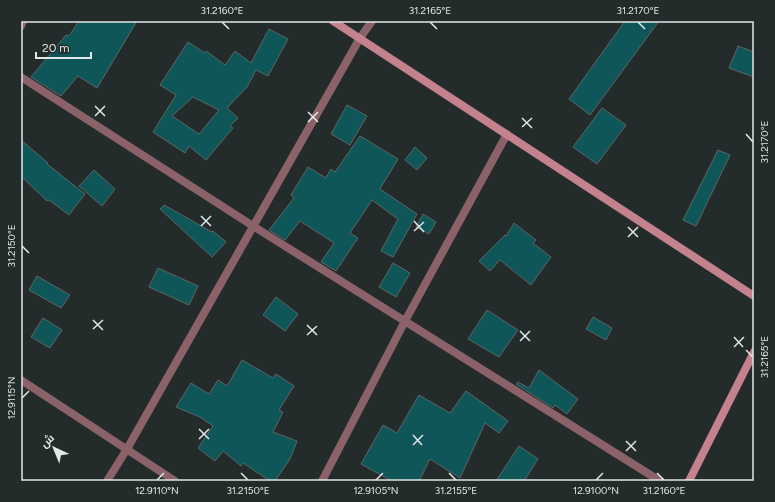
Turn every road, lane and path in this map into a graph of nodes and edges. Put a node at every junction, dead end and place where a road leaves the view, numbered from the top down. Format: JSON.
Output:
{"nodes":[{"id":1,"x":23,"y":21,"type":"edge"},
{"id":2,"x":333,"y":21,"type":"edge"},
{"id":3,"x":372,"y":21,"type":"edge"},
{"id":4,"x":21,"y":26,"type":"edge"},
{"id":5,"x":360,"y":38,"type":"junction"},
{"id":6,"x":21,"y":77,"type":"edge"},
{"id":7,"x":507,"y":134,"type":"junction"},
{"id":8,"x":253,"y":226,"type":"junction"},
{"id":9,"x":754,"y":296,"type":"edge"},
{"id":10,"x":405,"y":321,"type":"junction"},
{"id":11,"x":754,"y":352,"type":"edge"},
{"id":12,"x":21,"y":380,"type":"edge"},
{"id":13,"x":127,"y":450,"type":"junction"},
{"id":14,"x":107,"y":481,"type":"edge"},
{"id":15,"x":175,"y":481,"type":"edge"},
{"id":16,"x":322,"y":481,"type":"edge"},
{"id":17,"x":660,"y":481,"type":"edge"},
{"id":18,"x":690,"y":481,"type":"edge"}],
"edges":[{"from":1,"to":4,"type":"street"},
{"from":2,"to":5,"type":"street"},
{"from":3,"to":5,"type":"street"},
{"from":5,"to":7,"type":"street"},
{"from":5,"to":8,"type":"street"},
{"from":6,"to":8,"type":"street"},
{"from":7,"to":9,"type":"street"},
{"from":7,"to":10,"type":"street"},
{"from":8,"to":10,"type":"street"},
{"from":8,"to":13,"type":"street"},
{"from":10,"to":16,"type":"street"},
{"from":10,"to":17,"type":"street"},
{"from":11,"to":18,"type":"street"},
{"from":12,"to":13,"type":"street"},
{"from":13,"to":14,"type":"street"},
{"from":13,"to":15,"type":"street"}]}
